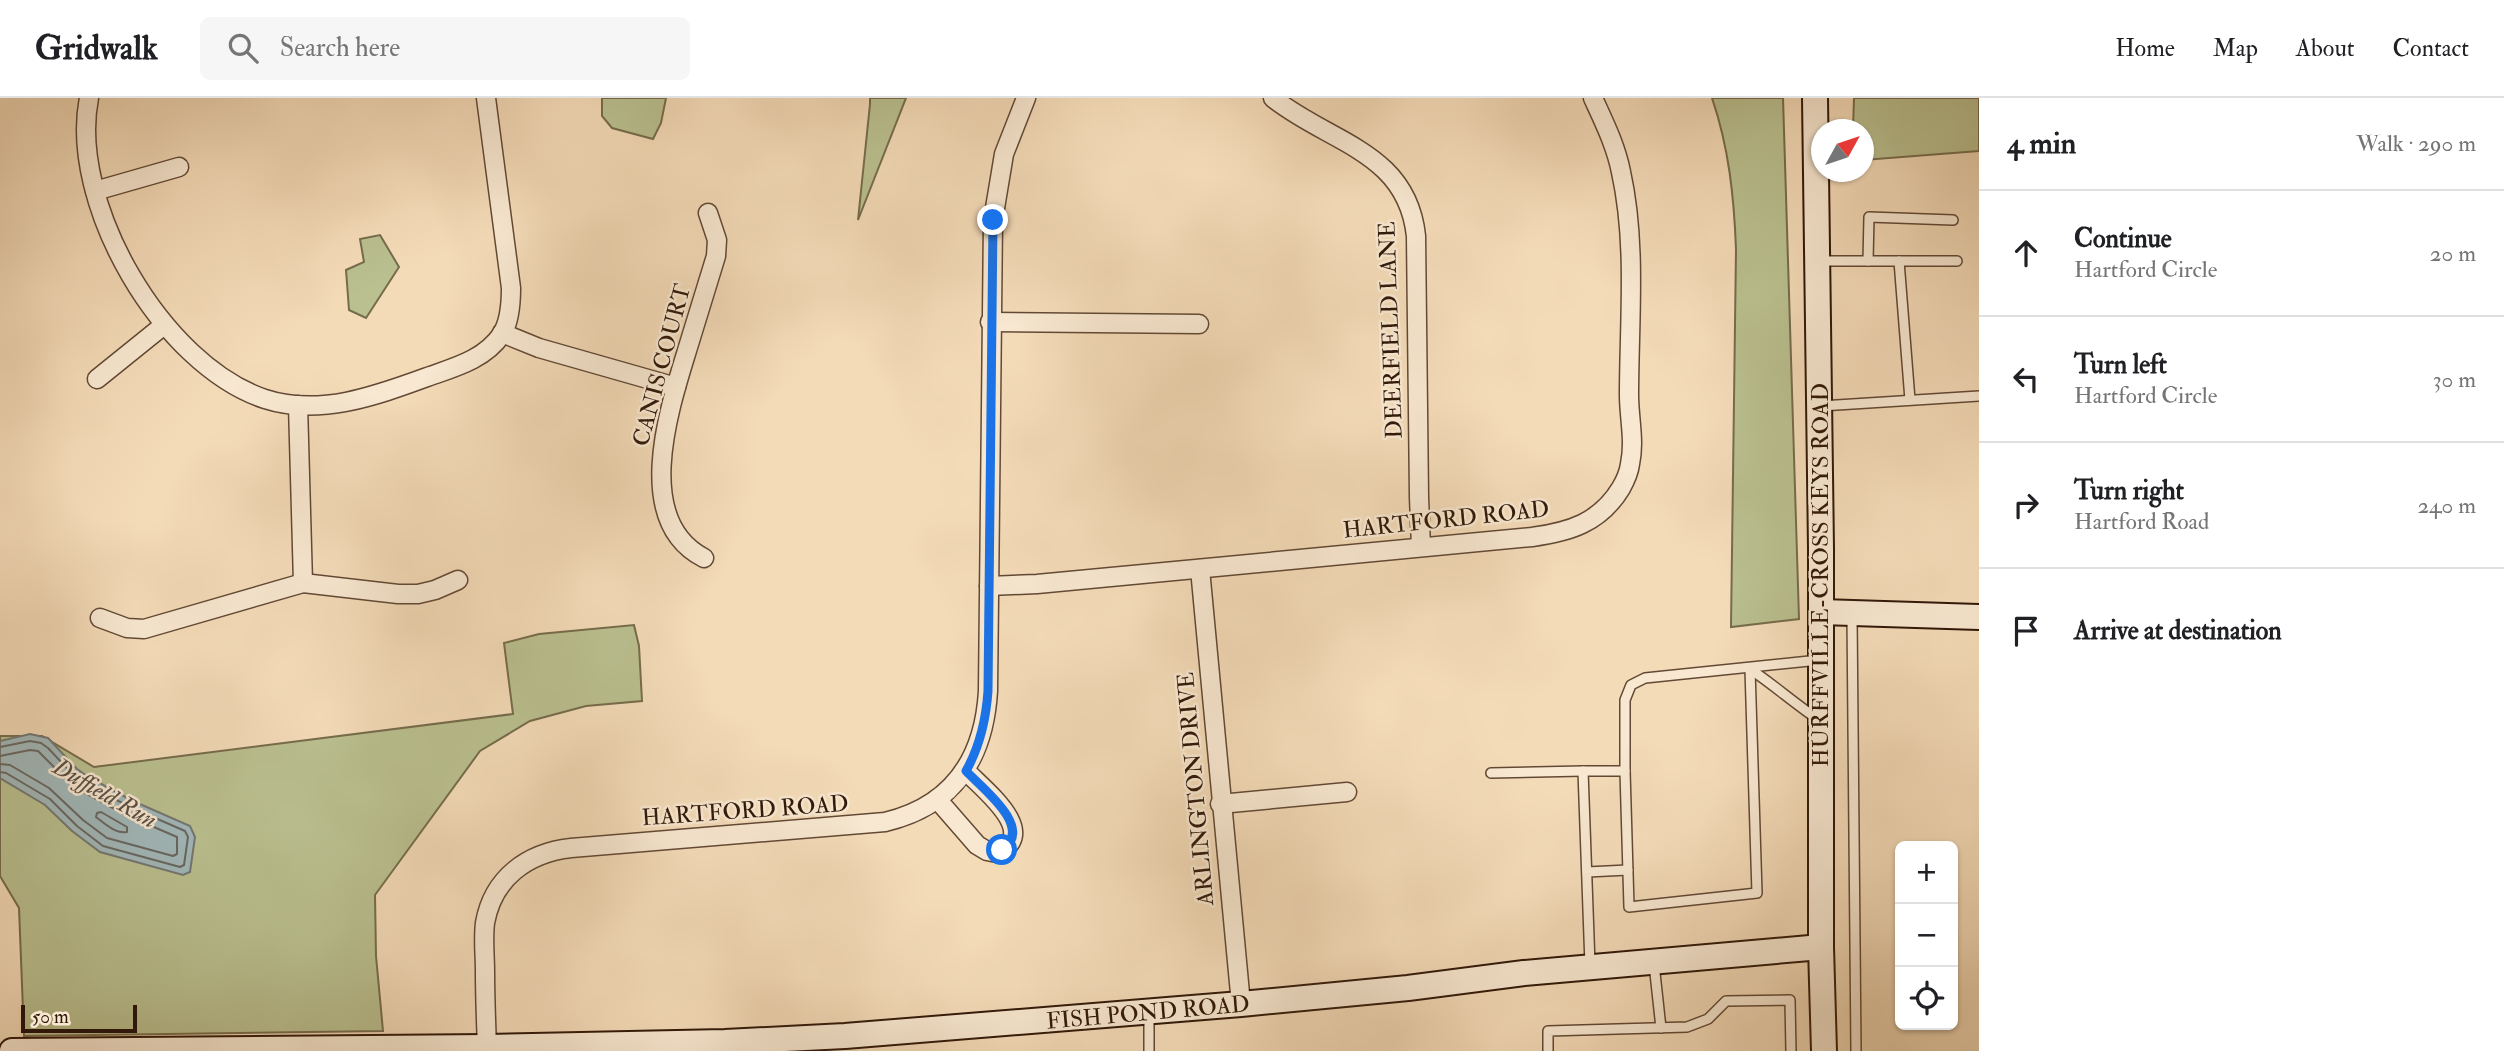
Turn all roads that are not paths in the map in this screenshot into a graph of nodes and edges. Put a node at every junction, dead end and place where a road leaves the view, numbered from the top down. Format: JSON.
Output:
{"nodes":[{"id":1,"x":89,"y":98,"type":"edge"},
{"id":2,"x":486,"y":98,"type":"edge"},
{"id":3,"x":1027,"y":98,"type":"edge"},
{"id":4,"x":1273,"y":98,"type":"edge"},
{"id":5,"x":1593,"y":98,"type":"edge"},
{"id":6,"x":1815,"y":98,"type":"edge"},
{"id":7,"x":178,"y":167,"type":"dead end"},
{"id":8,"x":95,"y":191,"type":"junction"},
{"id":9,"x":708,"y":213,"type":"dead end"},
{"id":10,"x":1953,"y":219,"type":"dead end"},
{"id":11,"x":1817,"y":261,"type":"junction"},
{"id":12,"x":1868,"y":261,"type":"junction"},
{"id":13,"x":1899,"y":261,"type":"junction"},
{"id":14,"x":1957,"y":261,"type":"dead end"},
{"id":15,"x":990,"y":322,"type":"junction"},
{"id":16,"x":1199,"y":324,"type":"dead end"},
{"id":17,"x":164,"y":325,"type":"junction"},
{"id":18,"x":502,"y":333,"type":"junction"},
{"id":19,"x":97,"y":379,"type":"dead end"},
{"id":20,"x":676,"y":387,"type":"junction"},
{"id":21,"x":1979,"y":396,"type":"edge"},
{"id":22,"x":1910,"y":400,"type":"junction"},
{"id":23,"x":298,"y":405,"type":"junction"},
{"id":24,"x":1819,"y":406,"type":"junction"},
{"id":25,"x":1421,"y":547,"type":"junction"},
{"id":26,"x":704,"y":558,"type":"dead end"},
{"id":27,"x":1199,"y":569,"type":"junction"},
{"id":28,"x":458,"y":580,"type":"dead end"},
{"id":29,"x":303,"y":583,"type":"junction"},
{"id":30,"x":989,"y":586,"type":"junction"},
{"id":31,"x":1821,"y":612,"type":"junction"},
{"id":32,"x":1852,"y":614,"type":"junction"},
{"id":33,"x":1979,"y":617,"type":"edge"},
{"id":34,"x":100,"y":618,"type":"dead end"},
{"id":35,"x":1821,"y":660,"type":"junction"},
{"id":36,"x":1751,"y":668,"type":"junction"},
{"id":37,"x":1821,"y":721,"type":"junction"},
{"id":38,"x":966,"y":771,"type":"junction"},
{"id":39,"x":1583,"y":771,"type":"junction"},
{"id":40,"x":1625,"y":771,"type":"junction"},
{"id":41,"x":1491,"y":773,"type":"dead end"},
{"id":42,"x":1347,"y":792,"type":"dead end"},
{"id":43,"x":937,"y":799,"type":"junction"},
{"id":44,"x":1220,"y":804,"type":"junction"},
{"id":45,"x":1628,"y":870,"type":"junction"},
{"id":46,"x":1587,"y":872,"type":"junction"},
{"id":47,"x":1821,"y":947,"type":"junction"},
{"id":48,"x":1654,"y":962,"type":"junction"},
{"id":49,"x":1591,"y":968,"type":"junction"},
{"id":50,"x":1241,"y":1004,"type":"junction"},
{"id":51,"x":1149,"y":1012,"type":"junction"},
{"id":52,"x":1661,"y":1027,"type":"junction"},
{"id":53,"x":725,"y":1046,"type":"edge"},
{"id":54,"x":486,"y":1047,"type":"junction"},
{"id":55,"x":12,"y":1051,"type":"edge"},
{"id":56,"x":1149,"y":1051,"type":"edge"},
{"id":57,"x":1548,"y":1051,"type":"edge"},
{"id":58,"x":1791,"y":1051,"type":"edge"},
{"id":59,"x":1824,"y":1051,"type":"edge"},
{"id":60,"x":1856,"y":1051,"type":"edge"}],
"edges":[{"from":1,"to":8,"type":"street"},
{"from":2,"to":18,"type":"street"},
{"from":3,"to":15,"type":"street","name":"HARTFORD ROAD"},
{"from":4,"to":25,"type":"street","name":"DEERFIELD LANE"},
{"from":5,"to":25,"type":"street","name":"HARTFORD ROAD"},
{"from":6,"to":11,"type":"street","name":"HURFFVILLE-CROSS KEYS ROAD"},
{"from":7,"to":8,"type":"street"},
{"from":8,"to":17,"type":"street"},
{"from":9,"to":20,"type":"street","name":"CANIS COURT"},
{"from":10,"to":12,"type":"lane"},
{"from":11,"to":12,"type":"lane"},
{"from":11,"to":24,"type":"street","name":"HURFFVILLE-CROSS KEYS ROAD"},
{"from":12,"to":13,"type":"lane"},
{"from":13,"to":14,"type":"lane"},
{"from":13,"to":22,"type":"lane"},
{"from":15,"to":16,"type":"street"},
{"from":15,"to":30,"type":"street","name":"HARTFORD ROAD"},
{"from":17,"to":19,"type":"street"},
{"from":17,"to":23,"type":"street"},
{"from":18,"to":20,"type":"street"},
{"from":18,"to":23,"type":"street"},
{"from":20,"to":26,"type":"street","name":"CANIS COURT"},
{"from":21,"to":22,"type":"lane"},
{"from":22,"to":24,"type":"lane"},
{"from":23,"to":29,"type":"street"},
{"from":24,"to":31,"type":"street","name":"HURFFVILLE-CROSS KEYS ROAD"},
{"from":25,"to":27,"type":"street","name":"HARTFORD ROAD"},
{"from":27,"to":30,"type":"street","name":"HARTFORD ROAD"},
{"from":27,"to":44,"type":"street","name":"ARLINGTON DRIVE"},
{"from":28,"to":29,"type":"street"},
{"from":29,"to":34,"type":"street"},
{"from":30,"to":38,"type":"street","name":"HARTFORD ROAD"},
{"from":31,"to":32,"type":"street"},
{"from":31,"to":35,"type":"street","name":"HURFFVILLE-CROSS KEYS ROAD"},
{"from":32,"to":33,"type":"street"},
{"from":32,"to":60,"type":"lane"},
{"from":35,"to":36,"type":"lane"},
{"from":35,"to":37,"type":"street","name":"HURFFVILLE-CROSS KEYS ROAD"},
{"from":36,"to":37,"type":"lane"},
{"from":36,"to":40,"type":"lane"},
{"from":36,"to":45,"type":"lane"},
{"from":37,"to":47,"type":"street","name":"HURFFVILLE-CROSS KEYS ROAD"},
{"from":38,"to":43,"type":"street","name":"HARTFORD ROAD"},
{"from":38,"to":43,"type":"street"},
{"from":39,"to":40,"type":"lane"},
{"from":39,"to":41,"type":"lane"},
{"from":39,"to":46,"type":"lane"},
{"from":40,"to":45,"type":"lane"},
{"from":42,"to":44,"type":"street"},
{"from":43,"to":54,"type":"street","name":"HARTFORD ROAD"},
{"from":44,"to":50,"type":"street","name":"ARLINGTON DRIVE"},
{"from":45,"to":46,"type":"lane"},
{"from":46,"to":49,"type":"lane"},
{"from":47,"to":48,"type":"street","name":"FISH POND ROAD"},
{"from":47,"to":59,"type":"street","name":"HURFFVILLE-CROSS KEYS ROAD"},
{"from":48,"to":49,"type":"street","name":"FISH POND ROAD"},
{"from":48,"to":52,"type":"lane"},
{"from":49,"to":50,"type":"street","name":"FISH POND ROAD"},
{"from":50,"to":51,"type":"street","name":"FISH POND ROAD"},
{"from":51,"to":53,"type":"street","name":"FISH POND ROAD"},
{"from":51,"to":56,"type":"lane"},
{"from":52,"to":57,"type":"lane"},
{"from":52,"to":58,"type":"lane"},
{"from":53,"to":54,"type":"street","name":"FISH POND ROAD"},
{"from":54,"to":55,"type":"street","name":"FISH POND ROAD"}]}
